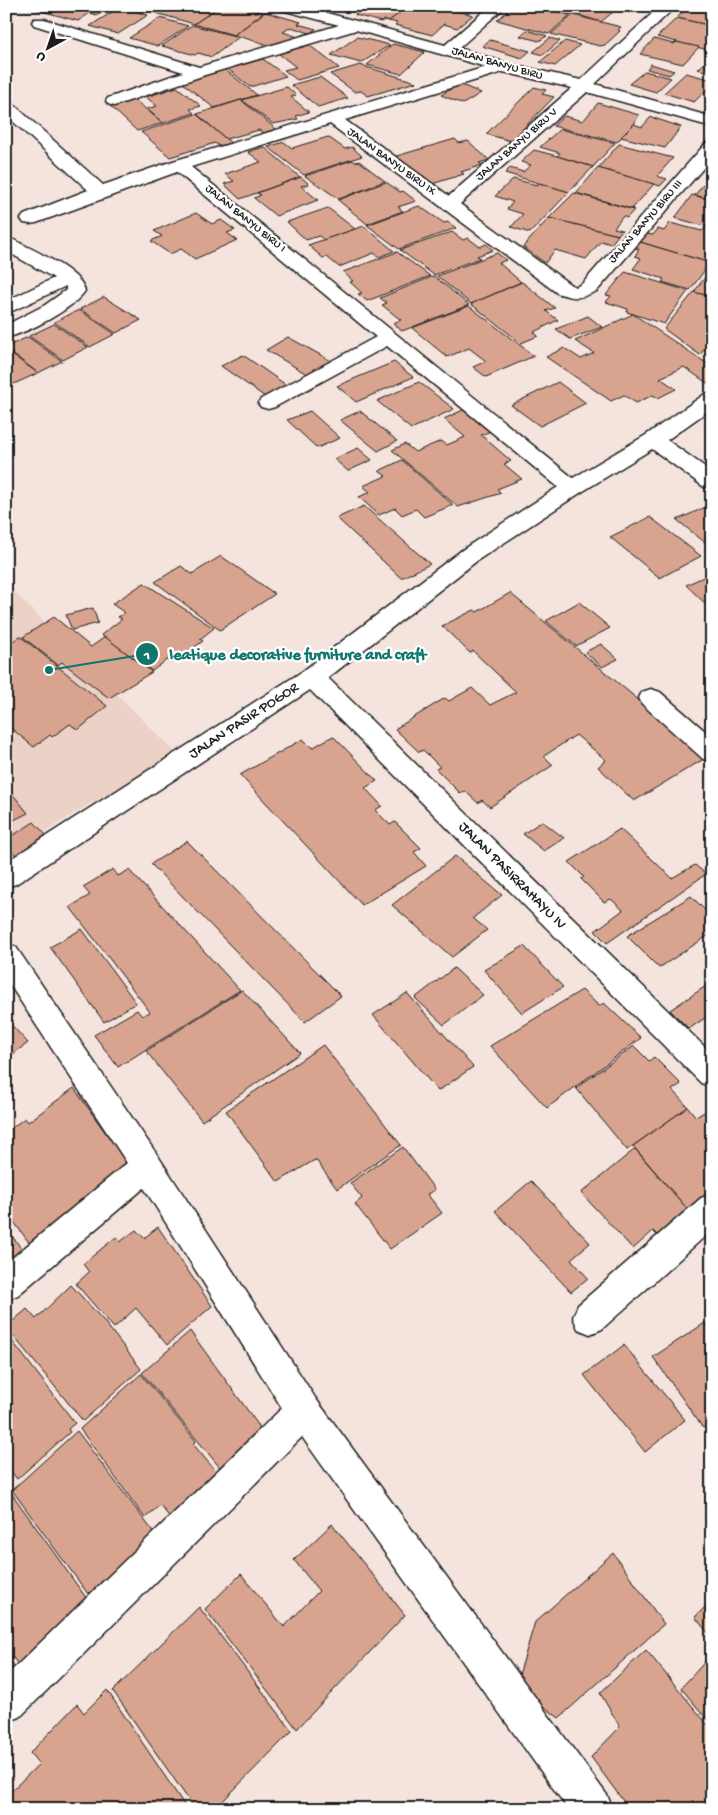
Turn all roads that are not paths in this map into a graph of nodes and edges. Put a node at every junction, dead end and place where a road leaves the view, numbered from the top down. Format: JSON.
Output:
{"nodes":[{"id":1,"x":283,"y":6,"type":"edge"},
{"id":2,"x":499,"y":6,"type":"edge"},
{"id":3,"x":669,"y":6,"type":"edge"},
{"id":4,"x":321,"y":11,"type":"edge"},
{"id":5,"x":40,"y":22,"type":"dead end"},
{"id":6,"x":353,"y":26,"type":"junction"},
{"id":7,"x":448,"y":50,"type":"junction"},
{"id":8,"x":502,"y":67,"type":"junction"},
{"id":9,"x":199,"y":72,"type":"junction"},
{"id":10,"x":584,"y":86,"type":"junction"},
{"id":11,"x":114,"y":100,"type":"dead end"},
{"id":12,"x":6,"y":106,"type":"edge"},
{"id":13,"x":333,"y":119,"type":"junction"},
{"id":14,"x":712,"y":122,"type":"edge"},
{"id":15,"x":712,"y":147,"type":"edge"},
{"id":16,"x":179,"y":165,"type":"junction"},
{"id":17,"x":100,"y":192,"type":"junction"},
{"id":18,"x":449,"y":205,"type":"junction"},
{"id":19,"x":30,"y":219,"type":"dead end"},
{"id":20,"x":6,"y":243,"type":"edge"},
{"id":21,"x":68,"y":278,"type":"junction"},
{"id":22,"x":577,"y":292,"type":"joint"},
{"id":23,"x":6,"y":308,"type":"edge"},
{"id":24,"x":6,"y":332,"type":"edge"},
{"id":25,"x":390,"y":337,"type":"junction"},
{"id":26,"x":712,"y":398,"type":"edge"},
{"id":27,"x":268,"y":403,"type":"dead end"},
{"id":28,"x":653,"y":440,"type":"junction"},
{"id":29,"x":712,"y":482,"type":"edge"},
{"id":30,"x":572,"y":488,"type":"junction"},
{"id":31,"x":312,"y":677,"type":"junction"},
{"id":32,"x":651,"y":698,"type":"dead end"},
{"id":33,"x":712,"y":752,"type":"edge"},
{"id":34,"x":6,"y":876,"type":"edge"},
{"id":35,"x":6,"y":955,"type":"edge"},
{"id":36,"x":712,"y":1074,"type":"edge"},
{"id":37,"x":147,"y":1166,"type":"junction"},
{"id":38,"x":712,"y":1209,"type":"edge"},
{"id":39,"x":6,"y":1284,"type":"edge"},
{"id":40,"x":590,"y":1317,"type":"dead end"},
{"id":41,"x":304,"y":1411,"type":"junction"},
{"id":42,"x":6,"y":1703,"type":"edge"},
{"id":43,"x":593,"y":1809,"type":"edge"}],
"edges":[{"from":1,"to":4,"type":"street","name":"JALAN BANYU BIRU"},
{"from":2,"to":7,"type":"street"},
{"from":3,"to":10,"type":"street","name":"JALAN BANYU BIRU V"},
{"from":4,"to":6,"type":"street","name":"JALAN BANYU BIRU"},
{"from":5,"to":9,"type":"street"},
{"from":6,"to":7,"type":"street","name":"JALAN BANYU BIRU"},
{"from":6,"to":9,"type":"street"},
{"from":7,"to":8,"type":"street","name":"JALAN BANYU BIRU"},
{"from":8,"to":10,"type":"street","name":"JALAN BANYU BIRU"},
{"from":8,"to":13,"type":"street"},
{"from":9,"to":11,"type":"street"},
{"from":10,"to":14,"type":"street","name":"JALAN BANYU BIRU"},
{"from":10,"to":18,"type":"street","name":"JALAN BANYU BIRU V"},
{"from":12,"to":17,"type":"street"},
{"from":13,"to":16,"type":"street"},
{"from":13,"to":18,"type":"street","name":"JALAN BANYU BIRU IX"},
{"from":15,"to":22,"type":"street","name":"JALAN BANYU BIRU III"},
{"from":16,"to":17,"type":"street"},
{"from":16,"to":25,"type":"street","name":"JALAN BANYU BIRU I"},
{"from":17,"to":19,"type":"street"},
{"from":18,"to":22,"type":"street","name":"JALAN BANYU BIRU IX"},
{"from":20,"to":21,"type":"street"},
{"from":21,"to":23,"type":"street"},
{"from":21,"to":24,"type":"street"},
{"from":25,"to":27,"type":"street"},
{"from":25,"to":30,"type":"street","name":"JALAN BANYU BIRU I"},
{"from":26,"to":28,"type":"street","name":"JALAN PASIR POGOR"},
{"from":28,"to":29,"type":"street"},
{"from":28,"to":30,"type":"street","name":"JALAN PASIR POGOR"},
{"from":30,"to":31,"type":"street","name":"JALAN PASIR POGOR"},
{"from":31,"to":34,"type":"street","name":"JALAN PASIR POGOR"},
{"from":31,"to":36,"type":"street","name":"JALAN PASIRRAHAYU IV"},
{"from":32,"to":33,"type":"street"},
{"from":35,"to":37,"type":"street"},
{"from":37,"to":39,"type":"street"},
{"from":37,"to":41,"type":"street"},
{"from":38,"to":40,"type":"street"},
{"from":41,"to":42,"type":"street"},
{"from":41,"to":43,"type":"street"}]}
